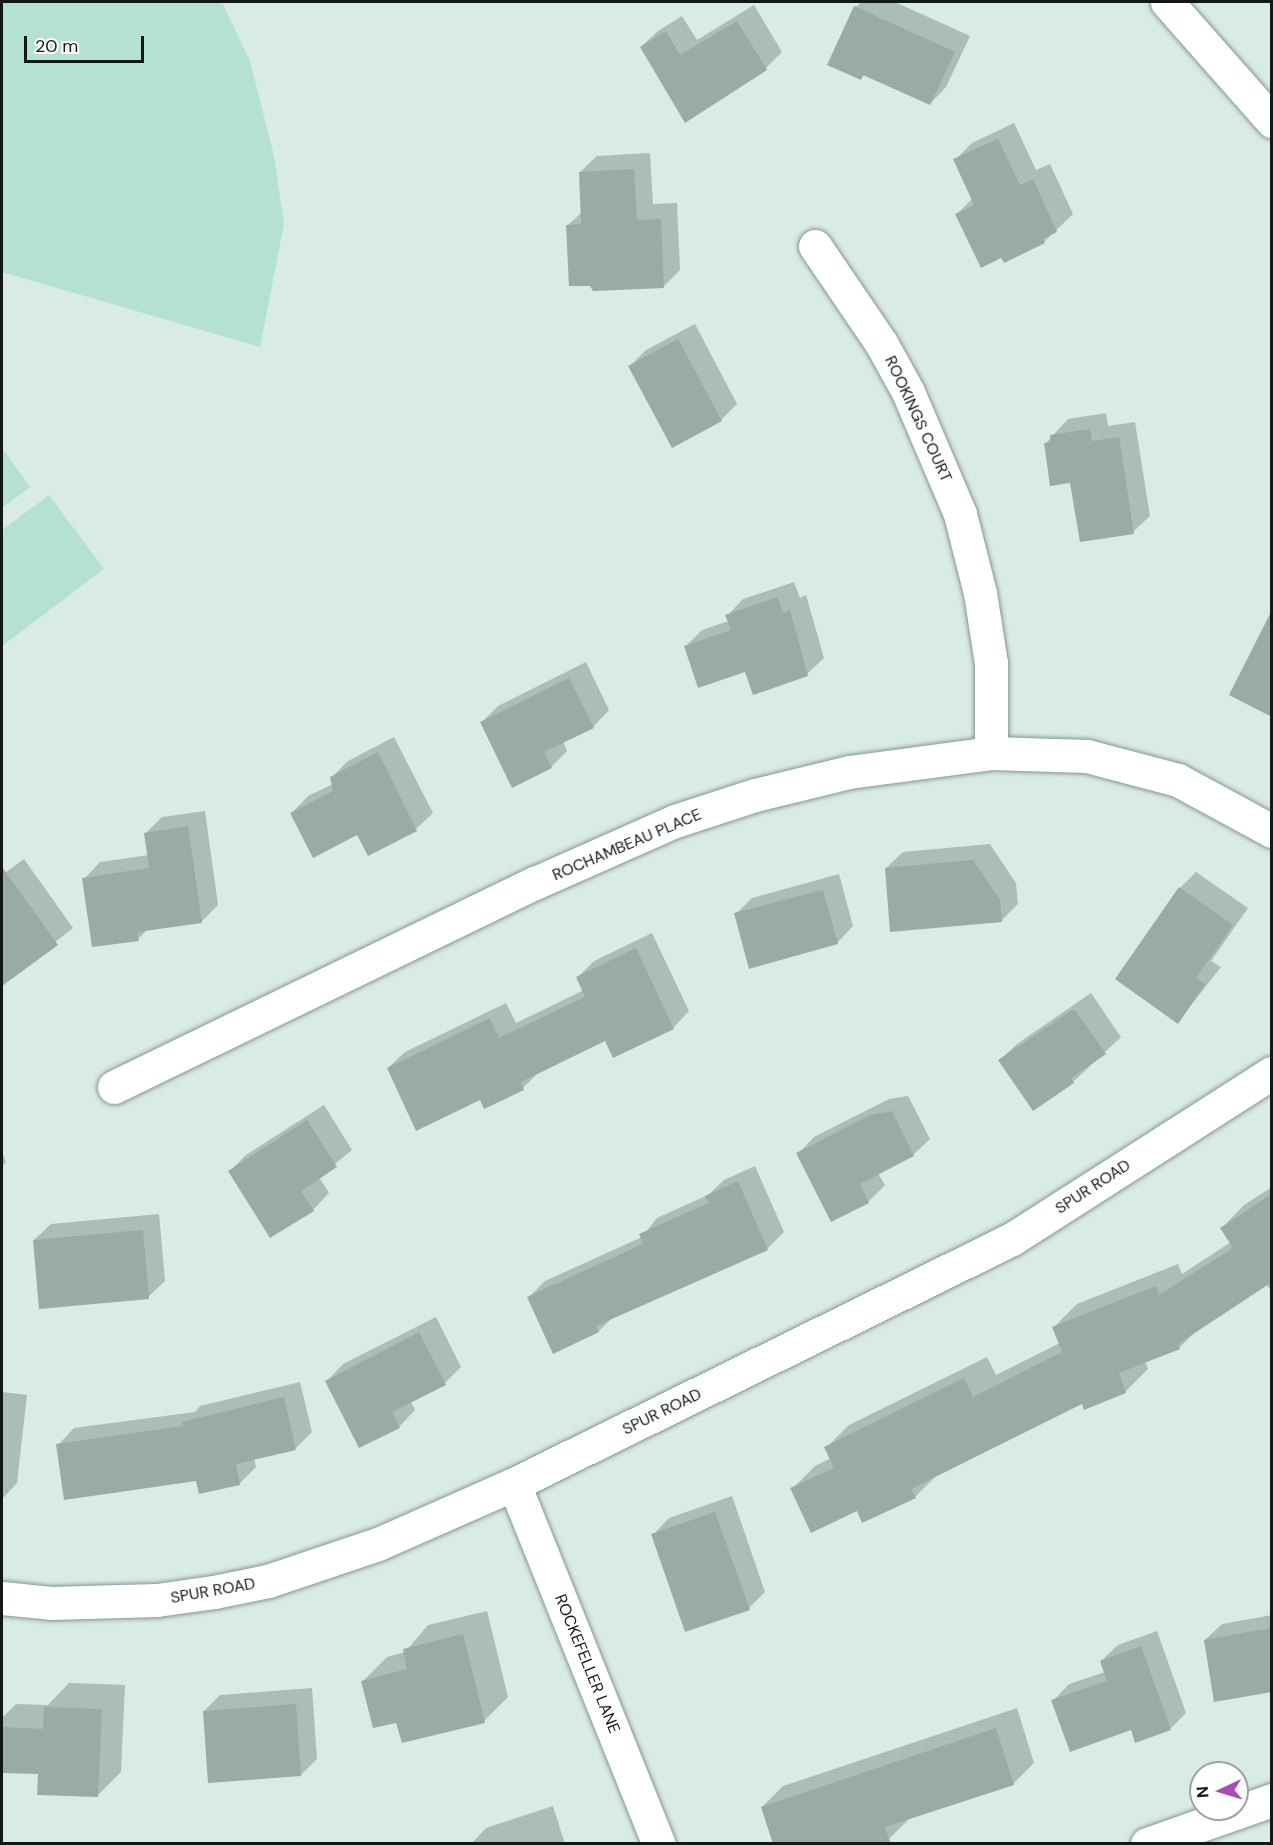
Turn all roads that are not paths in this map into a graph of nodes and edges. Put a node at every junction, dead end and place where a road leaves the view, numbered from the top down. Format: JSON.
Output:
{"nodes":[{"id":1,"x":1167,"y":2,"type":"edge"},
{"id":2,"x":1272,"y":121,"type":"edge"},
{"id":3,"x":815,"y":246,"type":"dead end"},
{"id":4,"x":991,"y":753,"type":"junction"},
{"id":5,"x":1272,"y":831,"type":"edge"},
{"id":6,"x":1272,"y":1073,"type":"edge"},
{"id":7,"x":114,"y":1087,"type":"dead end"},
{"id":8,"x":514,"y":1484,"type":"junction"},
{"id":9,"x":2,"y":1598,"type":"edge"},
{"id":10,"x":1272,"y":1800,"type":"edge"},
{"id":11,"x":658,"y":1844,"type":"edge"},
{"id":12,"x":1147,"y":1844,"type":"edge"}],
"edges":[{"from":1,"to":2,"type":"street"},
{"from":3,"to":4,"type":"street","name":"ROOKINGS COURT"},
{"from":4,"to":5,"type":"street","name":"ROCHAMBEAU PLACE"},
{"from":4,"to":7,"type":"street","name":"ROCHAMBEAU PLACE"},
{"from":6,"to":8,"type":"street","name":"SPUR ROAD"},
{"from":8,"to":9,"type":"street","name":"SPUR ROAD"},
{"from":8,"to":11,"type":"street","name":"ROCKEFELLER LANE"},
{"from":10,"to":12,"type":"street"}]}
